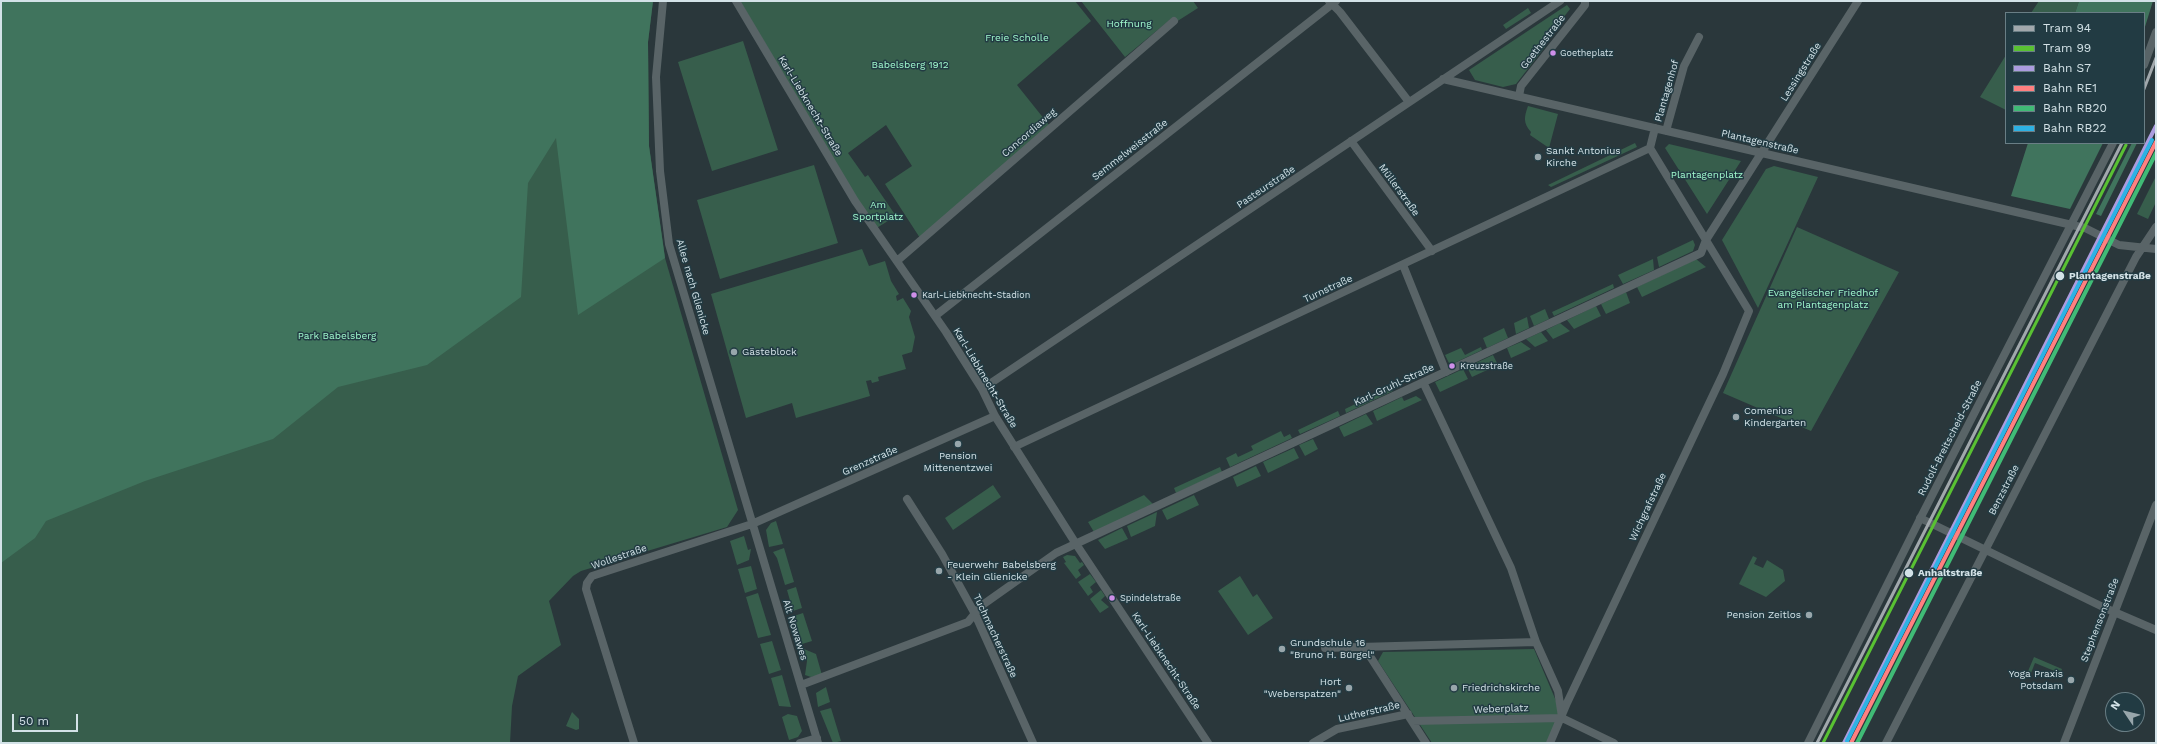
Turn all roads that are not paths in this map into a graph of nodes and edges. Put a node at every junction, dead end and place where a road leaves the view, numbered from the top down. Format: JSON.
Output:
{"nodes":[{"id":1,"x":663,"y":1,"type":"edge"},
{"id":2,"x":736,"y":1,"type":"edge"},
{"id":3,"x":1560,"y":1,"type":"edge"},
{"id":4,"x":1585,"y":1,"type":"edge"},
{"id":5,"x":1858,"y":1,"type":"edge"},
{"id":6,"x":1332,"y":2,"type":"edge"},
{"id":7,"x":1174,"y":21,"type":"dead end"},
{"id":8,"x":2156,"y":32,"type":"edge"},
{"id":9,"x":1699,"y":37,"type":"dead end"},
{"id":10,"x":2145,"y":62,"type":"edge"},
{"id":11,"x":1443,"y":79,"type":"junction"},
{"id":12,"x":1519,"y":96,"type":"junction"},
{"id":13,"x":1409,"y":102,"type":"junction"},
{"id":14,"x":1655,"y":128,"type":"junction"},
{"id":15,"x":1666,"y":131,"type":"junction"},
{"id":16,"x":1351,"y":141,"type":"junction"},
{"id":17,"x":2112,"y":144,"type":"edge"},
{"id":18,"x":1650,"y":148,"type":"junction"},
{"id":19,"x":1761,"y":153,"type":"junction"},
{"id":20,"x":2071,"y":225,"type":"junction"},
{"id":21,"x":2156,"y":227,"type":"edge"},
{"id":22,"x":1706,"y":240,"type":"junction"},
{"id":23,"x":2141,"y":247,"type":"junction"},
{"id":24,"x":2156,"y":248,"type":"edge"},
{"id":25,"x":1432,"y":251,"type":"junction"},
{"id":26,"x":897,"y":261,"type":"junction"},
{"id":27,"x":1403,"y":265,"type":"junction"},
{"id":28,"x":935,"y":316,"type":"junction"},
{"id":29,"x":1446,"y":372,"type":"junction"},
{"id":30,"x":1423,"y":382,"type":"junction"},
{"id":31,"x":982,"y":390,"type":"junction"},
{"id":32,"x":995,"y":416,"type":"junction"},
{"id":33,"x":1014,"y":447,"type":"junction"},
{"id":34,"x":907,"y":499,"type":"dead end"},
{"id":35,"x":2156,"y":505,"type":"edge"},
{"id":36,"x":1920,"y":518,"type":"junction"},
{"id":37,"x":752,"y":524,"type":"junction"},
{"id":38,"x":1076,"y":544,"type":"junction"},
{"id":39,"x":1984,"y":551,"type":"junction"},
{"id":40,"x":2114,"y":612,"type":"junction"},
{"id":41,"x":975,"y":614,"type":"junction"},
{"id":42,"x":2156,"y":630,"type":"edge"},
{"id":43,"x":1536,"y":642,"type":"junction"},
{"id":44,"x":1364,"y":647,"type":"junction"},
{"id":45,"x":1325,"y":648,"type":"dead end"},
{"id":46,"x":801,"y":685,"type":"junction"},
{"id":47,"x":1410,"y":717,"type":"junction"},
{"id":48,"x":1562,"y":718,"type":"junction"},
{"id":49,"x":817,"y":740,"type":"edge"},
{"id":50,"x":634,"y":743,"type":"edge"},
{"id":51,"x":800,"y":743,"type":"edge"},
{"id":52,"x":1033,"y":743,"type":"edge"},
{"id":53,"x":1208,"y":743,"type":"edge"},
{"id":54,"x":1313,"y":743,"type":"edge"},
{"id":55,"x":1426,"y":743,"type":"edge"},
{"id":56,"x":1550,"y":743,"type":"edge"},
{"id":57,"x":1614,"y":743,"type":"edge"},
{"id":58,"x":1808,"y":743,"type":"edge"},
{"id":59,"x":1886,"y":743,"type":"edge"},
{"id":60,"x":2064,"y":743,"type":"edge"}],
"edges":[{"from":1,"to":37,"type":"street","name":"Allee nach Glienicke"},
{"from":2,"to":26,"type":"street","name":"Karl-Liebknecht-Straße"},
{"from":3,"to":11,"type":"street","name":"Pasteurstraße"},
{"from":4,"to":12,"type":"street","name":"Goethestraße"},
{"from":5,"to":19,"type":"street","name":"Lessingstraße"},
{"from":6,"to":13,"type":"street"},
{"from":6,"to":28,"type":"street","name":"Semmelweisstraße"},
{"from":7,"to":26,"type":"street","name":"Concordiaweg"},
{"from":8,"to":10,"type":"street"},
{"from":9,"to":15,"type":"street","name":"Plantagenhof"},
{"from":11,"to":12,"type":"street","name":"Plantagenstraße"},
{"from":11,"to":13,"type":"street","name":"Pasteurstraße"},
{"from":12,"to":14,"type":"street","name":"Plantagenstraße"},
{"from":13,"to":16,"type":"street","name":"Pasteurstraße"},
{"from":14,"to":15,"type":"street","name":"Plantagenstraße"},
{"from":14,"to":18,"type":"street"},
{"from":15,"to":19,"type":"street","name":"Plantagenstraße"},
{"from":16,"to":25,"type":"street","name":"Müllerstraße"},
{"from":16,"to":31,"type":"street","name":"Pasteurstraße"},
{"from":17,"to":20,"type":"street","name":"Rudolf-Breitscheid-Straße"},
{"from":18,"to":22,"type":"street"},
{"from":18,"to":25,"type":"street","name":"Turnstraße"},
{"from":19,"to":20,"type":"street","name":"Plantagenstraße"},
{"from":19,"to":22,"type":"street","name":"Karl-Gruhl-Straße"},
{"from":20,"to":23,"type":"street","name":"Plantagenstraße"},
{"from":20,"to":36,"type":"street","name":"Rudolf-Breitscheid-Straße"},
{"from":21,"to":23,"type":"street","name":"Benzstraße"},
{"from":22,"to":29,"type":"street","name":"Karl-Gruhl-Straße"},
{"from":22,"to":48,"type":"street","name":"Wichgrafstraße"},
{"from":23,"to":24,"type":"street","name":"Plantagenstraße"},
{"from":23,"to":39,"type":"street","name":"Benzstraße"},
{"from":25,"to":27,"type":"street","name":"Turnstraße"},
{"from":26,"to":28,"type":"street","name":"Karl-Liebknecht-Straße"},
{"from":27,"to":29,"type":"street"},
{"from":27,"to":33,"type":"street","name":"Turnstraße"},
{"from":28,"to":31,"type":"street","name":"Karl-Liebknecht-Straße"},
{"from":29,"to":30,"type":"street","name":"Karl-Gruhl-Straße"},
{"from":30,"to":38,"type":"street","name":"Karl-Gruhl-Straße"},
{"from":30,"to":43,"type":"street"},
{"from":31,"to":32,"type":"street","name":"Karl-Liebknecht-Straße"},
{"from":32,"to":33,"type":"street","name":"Karl-Liebknecht-Straße"},
{"from":32,"to":37,"type":"street","name":"Grenzstraße"},
{"from":33,"to":38,"type":"street","name":"Karl-Liebknecht-Straße"},
{"from":34,"to":41,"type":"street","name":"Tuchmacherstraße"},
{"from":35,"to":40,"type":"street","name":"Stephensonstraße"},
{"from":36,"to":39,"type":"street"},
{"from":36,"to":58,"type":"street","name":"Rudolf-Breitscheid-Straße"},
{"from":37,"to":46,"type":"street","name":"Alt Nowawes"},
{"from":37,"to":50,"type":"street","name":"Wollestraße"},
{"from":38,"to":41,"type":"street"},
{"from":38,"to":53,"type":"street","name":"Karl-Liebknecht-Straße"},
{"from":39,"to":40,"type":"street"},
{"from":39,"to":59,"type":"street","name":"Benzstraße"},
{"from":40,"to":42,"type":"street"},
{"from":40,"to":60,"type":"street","name":"Stephensonstraße"},
{"from":41,"to":46,"type":"street"},
{"from":41,"to":52,"type":"street","name":"Tuchmacherstraße"},
{"from":43,"to":44,"type":"street"},
{"from":43,"to":48,"type":"street"},
{"from":44,"to":45,"type":"street"},
{"from":44,"to":47,"type":"street"},
{"from":46,"to":49,"type":"street","name":"Alt Nowawes"},
{"from":47,"to":48,"type":"street","name":"Weberplatz"},
{"from":47,"to":54,"type":"street","name":"Lutherstraße"},
{"from":47,"to":55,"type":"street"},
{"from":48,"to":56,"type":"street"},
{"from":48,"to":57,"type":"street"},
{"from":49,"to":51,"type":"street"}]}
